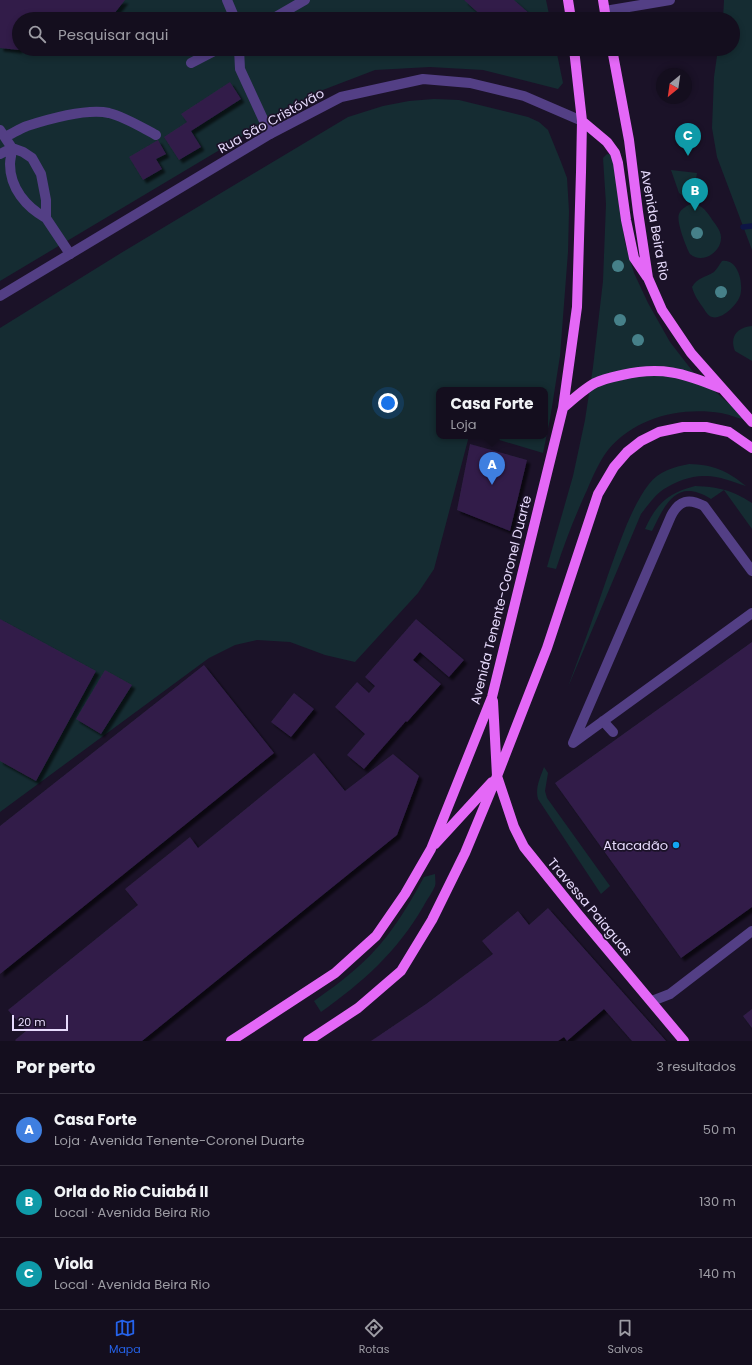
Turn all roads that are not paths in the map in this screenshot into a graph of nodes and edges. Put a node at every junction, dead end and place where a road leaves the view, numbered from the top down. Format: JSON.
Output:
{"nodes":[{"id":1,"x":227,"y":0,"type":"edge"},
{"id":2,"x":305,"y":0,"type":"edge"},
{"id":3,"x":568,"y":0,"type":"edge"},
{"id":4,"x":603,"y":0,"type":"edge"},
{"id":5,"x":670,"y":0,"type":"edge"},
{"id":6,"x":232,"y":12,"type":"edge"},
{"id":7,"x":284,"y":12,"type":"edge"},
{"id":8,"x":569,"y":12,"type":"edge"},
{"id":9,"x":605,"y":12,"type":"edge"},
{"id":10,"x":619,"y":12,"type":"edge"},
{"id":11,"x":204,"y":56,"type":"edge"},
{"id":12,"x":239,"y":56,"type":"edge"},
{"id":13,"x":575,"y":56,"type":"edge"},
{"id":14,"x":613,"y":56,"type":"edge"},
{"id":15,"x":191,"y":63,"type":"dead end"},
{"id":16,"x":582,"y":121,"type":"junction"},
{"id":17,"x":2,"y":134,"type":"edge"},
{"id":18,"x":270,"y":134,"type":"junction"},
{"id":19,"x":156,"y":135,"type":"dead end"},
{"id":20,"x":12,"y":148,"type":"junction"},
{"id":21,"x":0,"y":154,"type":"edge"},
{"id":22,"x":46,"y":218,"type":"junction"},
{"id":23,"x":70,"y":254,"type":"junction"},
{"id":24,"x":648,"y":278,"type":"junction"},
{"id":25,"x":0,"y":296,"type":"edge"},
{"id":26,"x":722,"y":389,"type":"junction"},
{"id":27,"x":563,"y":408,"type":"junction"},
{"id":28,"x":752,"y":422,"type":"edge"},
{"id":29,"x":752,"y":448,"type":"edge"},
{"id":30,"x":752,"y":571,"type":"edge"},
{"id":31,"x":752,"y":613,"type":"edge"},
{"id":32,"x":492,"y":697,"type":"junction"},
{"id":33,"x":604,"y":721,"type":"junction"},
{"id":34,"x":613,"y":732,"type":"dead end"},
{"id":35,"x":498,"y":776,"type":"junction"},
{"id":36,"x":431,"y":849,"type":"junction"},
{"id":37,"x":752,"y":931,"type":"edge"},
{"id":38,"x":652,"y":1001,"type":"junction"},
{"id":39,"x":231,"y":1041,"type":"edge"},
{"id":40,"x":308,"y":1041,"type":"edge"},
{"id":41,"x":684,"y":1041,"type":"edge"}],
"edges":[{"from":1,"to":6,"type":"street"},
{"from":2,"to":7,"type":"street"},
{"from":3,"to":8,"type":"main road"},
{"from":4,"to":9,"type":"main road"},
{"from":5,"to":10,"type":"street"},
{"from":11,"to":15,"type":"street"},
{"from":12,"to":18,"type":"street"},
{"from":13,"to":16,"type":"main road"},
{"from":14,"to":24,"type":"main road","name":"Avenida Beira Rio"},
{"from":16,"to":18,"type":"street","name":"Rua São Cristóvão"},
{"from":16,"to":24,"type":"main road"},
{"from":16,"to":27,"type":"main road","name":"Avenida Tenente-Coronel Duarte"},
{"from":17,"to":19,"type":"street"},
{"from":17,"to":20,"type":"street"},
{"from":18,"to":23,"type":"street","name":"Rua São Cristóvão"},
{"from":20,"to":21,"type":"street"},
{"from":20,"to":22,"type":"street"},
{"from":20,"to":22,"type":"street"},
{"from":22,"to":23,"type":"street"},
{"from":23,"to":25,"type":"street","name":"Rua São Cristóvão"},
{"from":24,"to":26,"type":"main road","name":"Avenida Beira Rio"},
{"from":26,"to":27,"type":"main road"},
{"from":26,"to":28,"type":"main road","name":"Avenida Beira Rio"},
{"from":27,"to":32,"type":"main road","name":"Avenida Tenente-Coronel Duarte"},
{"from":29,"to":35,"type":"main road"},
{"from":30,"to":33,"type":"street"},
{"from":31,"to":33,"type":"street"},
{"from":32,"to":35,"type":"main road"},
{"from":32,"to":36,"type":"main road","name":"Avenida Tenente-Coronel Duarte"},
{"from":33,"to":34,"type":"street"},
{"from":35,"to":36,"type":"main road"},
{"from":35,"to":38,"type":"main road","name":"Travessa Paiaguas"},
{"from":35,"to":40,"type":"main road"},
{"from":36,"to":39,"type":"main road","name":"Avenida Tenente-Coronel Duarte"},
{"from":37,"to":38,"type":"street"},
{"from":38,"to":41,"type":"main road","name":"Travessa Paiaguas"}]}
